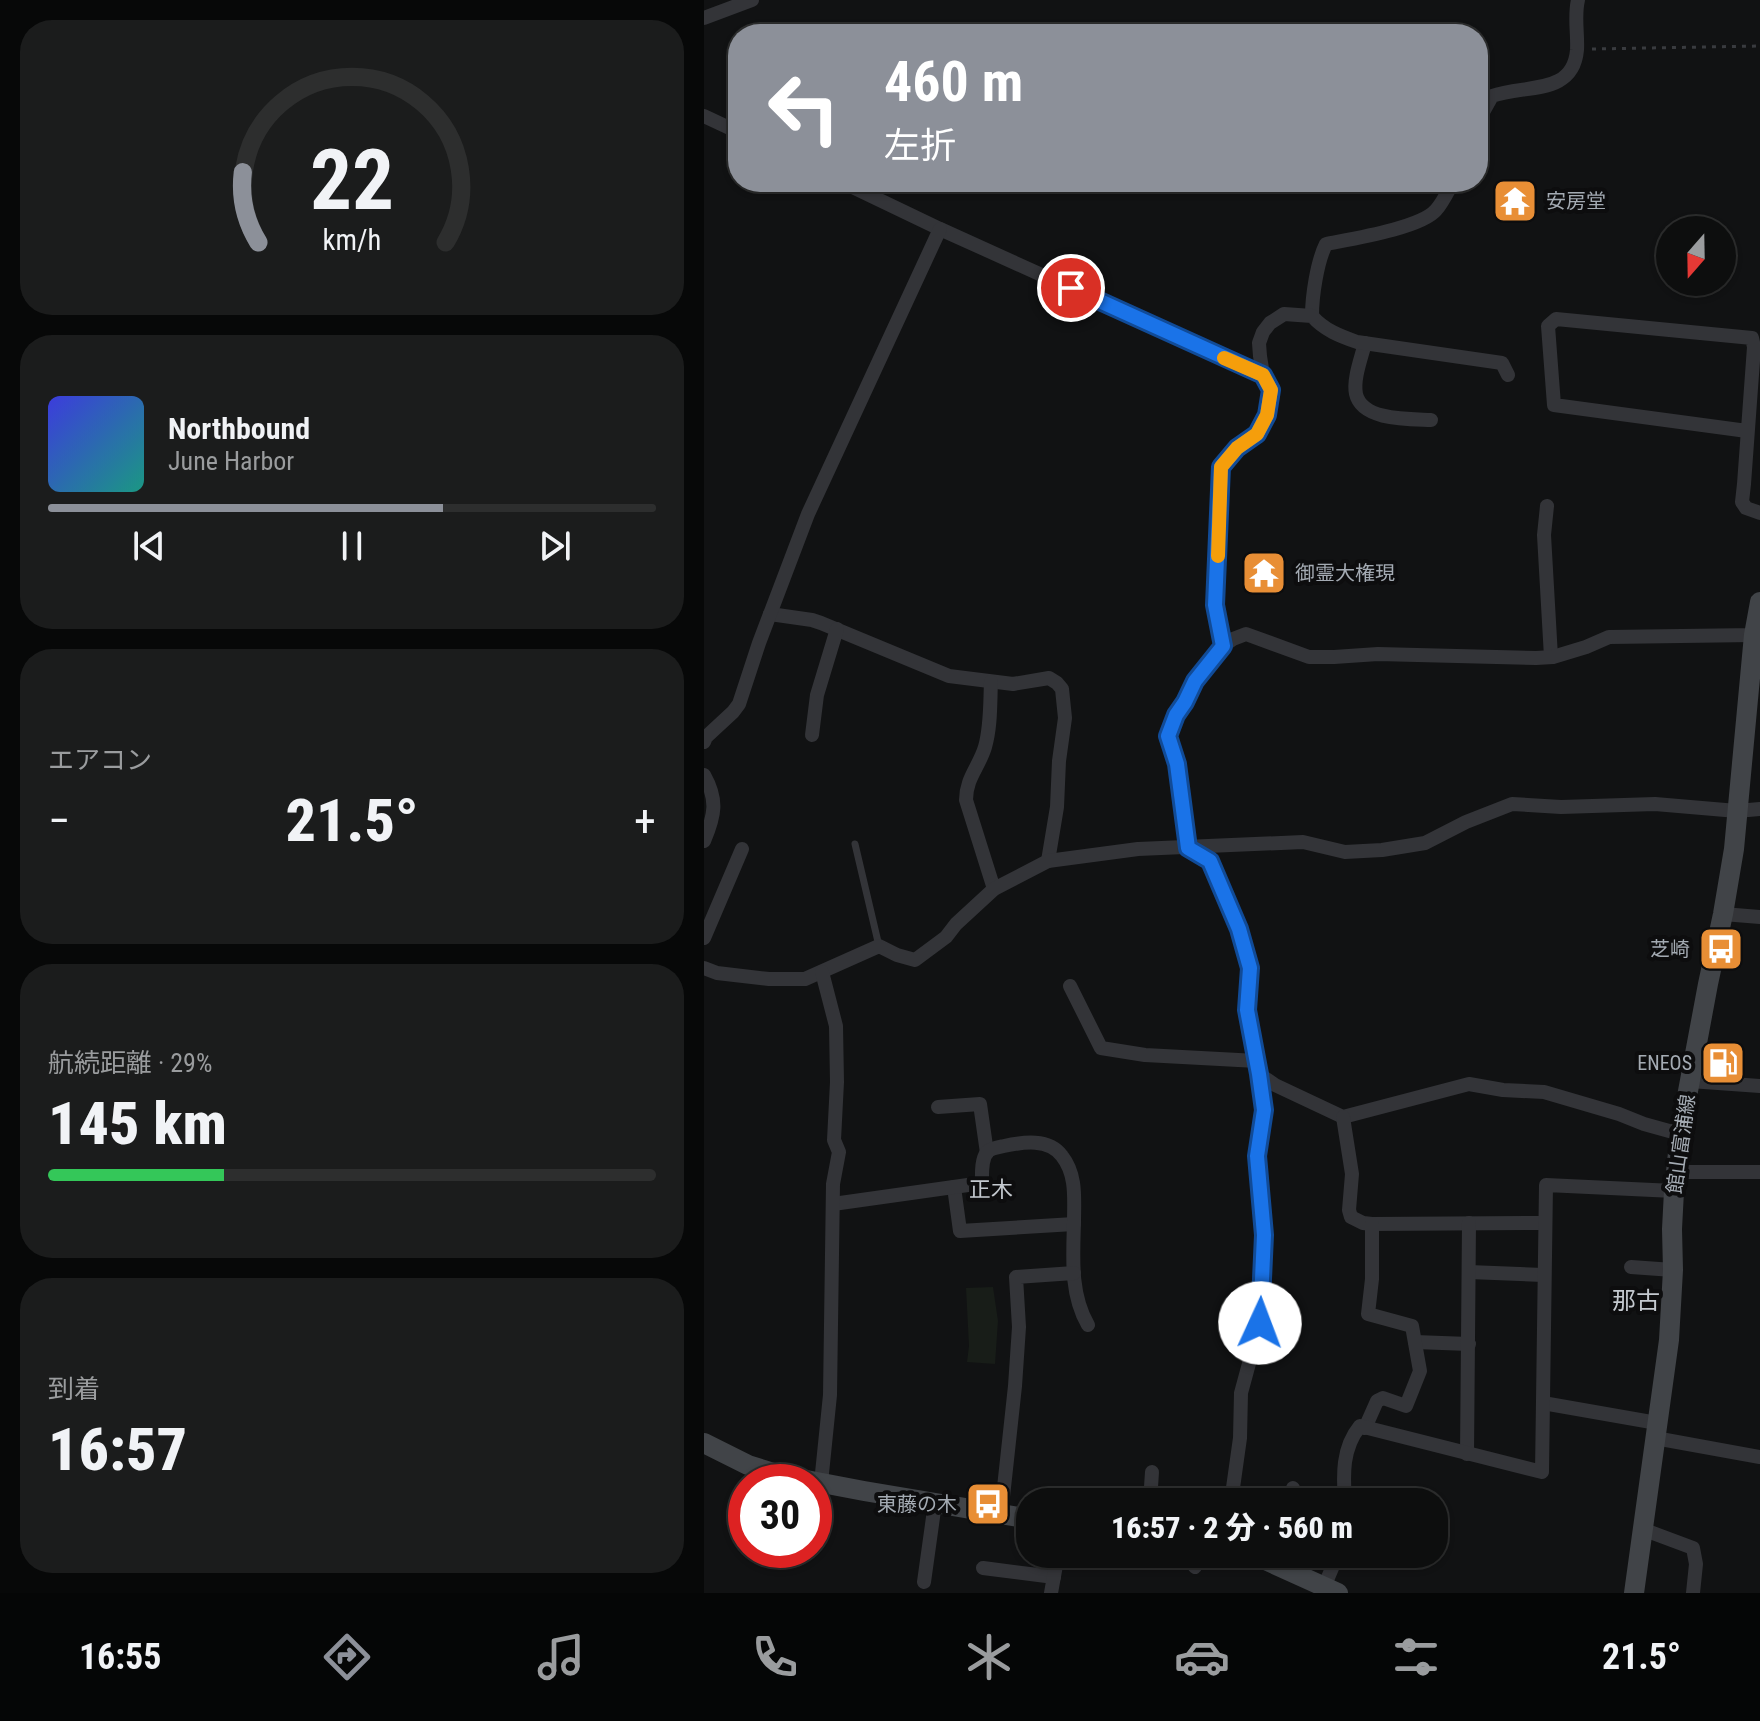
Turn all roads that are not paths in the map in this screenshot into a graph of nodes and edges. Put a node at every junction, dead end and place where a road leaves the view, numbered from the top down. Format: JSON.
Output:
{"nodes":[{"id":1,"x":752,"y":0,"type":"edge"},
{"id":2,"x":1578,"y":0,"type":"edge"},
{"id":3,"x":704,"y":18,"type":"edge"},
{"id":4,"x":1488,"y":103,"type":"edge"},
{"id":5,"x":704,"y":116,"type":"edge"},
{"id":6,"x":728,"y":127,"type":"edge"},
{"id":7,"x":863,"y":192,"type":"edge"},
{"id":8,"x":1447,"y":192,"type":"edge"},
{"id":9,"x":940,"y":229,"type":"junction"},
{"id":10,"x":1312,"y":316,"type":"junction"},
{"id":11,"x":1365,"y":343,"type":"junction"},
{"id":12,"x":1263,"y":375,"type":"junction"},
{"id":13,"x":1508,"y":375,"type":"dead end"},
{"id":14,"x":1431,"y":420,"type":"dead end"},
{"id":15,"x":1747,"y":431,"type":"junction"},
{"id":16,"x":1547,"y":506,"type":"dead end"},
{"id":17,"x":1760,"y":513,"type":"edge"},
{"id":18,"x":1760,"y":602,"type":"edge"},
{"id":19,"x":770,"y":614,"type":"junction"},
{"id":20,"x":837,"y":629,"type":"junction"},
{"id":21,"x":1757,"y":633,"type":"edge"},
{"id":22,"x":1223,"y":646,"type":"junction"},
{"id":23,"x":1551,"y":657,"type":"junction"},
{"id":24,"x":991,"y":682,"type":"junction"},
{"id":25,"x":812,"y":735,"type":"dead end"},
{"id":26,"x":1752,"y":735,"type":"edge"},
{"id":27,"x":704,"y":742,"type":"edge"},
{"id":28,"x":704,"y":775,"type":"edge"},
{"id":29,"x":1760,"y":809,"type":"edge"},
{"id":30,"x":1737,"y":811,"type":"junction"},
{"id":31,"x":704,"y":841,"type":"edge"},
{"id":32,"x":855,"y":844,"type":"dead end"},
{"id":33,"x":1188,"y":848,"type":"junction"},
{"id":34,"x":742,"y":849,"type":"dead end"},
{"id":35,"x":1048,"y":861,"type":"junction"},
{"id":36,"x":994,"y":889,"type":"junction"},
{"id":37,"x":1723,"y":914,"type":"junction"},
{"id":38,"x":1760,"y":917,"type":"edge"},
{"id":39,"x":704,"y":938,"type":"edge"},
{"id":40,"x":879,"y":946,"type":"junction"},
{"id":41,"x":704,"y":968,"type":"edge"},
{"id":42,"x":822,"y":972,"type":"junction"},
{"id":43,"x":1070,"y":986,"type":"dead end"},
{"id":44,"x":1258,"y":1068,"type":"junction"},
{"id":45,"x":1690,"y":1081,"type":"junction"},
{"id":46,"x":1760,"y":1086,"type":"edge"},
{"id":47,"x":938,"y":1107,"type":"dead end"},
{"id":48,"x":1343,"y":1117,"type":"junction"},
{"id":49,"x":1680,"y":1134,"type":"junction"},
{"id":50,"x":987,"y":1153,"type":"junction"},
{"id":51,"x":1760,"y":1172,"type":"edge"},
{"id":52,"x":1675,"y":1181,"type":"junction"},
{"id":53,"x":954,"y":1187,"type":"junction"},
{"id":54,"x":833,"y":1204,"type":"junction"},
{"id":55,"x":1469,"y":1223,"type":"junction"},
{"id":56,"x":1544,"y":1223,"type":"junction"},
{"id":57,"x":1074,"y":1224,"type":"junction"},
{"id":58,"x":1372,"y":1224,"type":"junction"},
{"id":59,"x":1631,"y":1267,"type":"dead end"},
{"id":60,"x":1673,"y":1270,"type":"junction"},
{"id":61,"x":1469,"y":1272,"type":"junction"},
{"id":62,"x":1074,"y":1273,"type":"junction"},
{"id":63,"x":1543,"y":1275,"type":"junction"},
{"id":64,"x":1088,"y":1325,"type":"dead end"},
{"id":65,"x":1415,"y":1342,"type":"junction"},
{"id":66,"x":1469,"y":1344,"type":"junction"},
{"id":67,"x":1543,"y":1403,"type":"junction"},
{"id":68,"x":1365,"y":1428,"type":"junction"},
{"id":69,"x":1656,"y":1431,"type":"junction"},
{"id":70,"x":704,"y":1443,"type":"edge"},
{"id":71,"x":1467,"y":1454,"type":"junction"},
{"id":72,"x":1760,"y":1457,"type":"edge"},
{"id":73,"x":746,"y":1464,"type":"edge"},
{"id":74,"x":823,"y":1464,"type":"edge"},
{"id":75,"x":1152,"y":1472,"type":"dead end"},
{"id":76,"x":832,"y":1485,"type":"edge"},
{"id":77,"x":1151,"y":1488,"type":"edge"},
{"id":78,"x":1233,"y":1488,"type":"edge"},
{"id":79,"x":1344,"y":1488,"type":"edge"},
{"id":80,"x":935,"y":1503,"type":"junction"},
{"id":81,"x":1001,"y":1515,"type":"junction"},
{"id":82,"x":1016,"y":1517,"type":"edge"},
{"id":83,"x":1642,"y":1529,"type":"junction"},
{"id":84,"x":983,"y":1568,"type":"dead end"},
{"id":85,"x":1056,"y":1568,"type":"edge"},
{"id":86,"x":1288,"y":1568,"type":"edge"},
{"id":87,"x":1335,"y":1568,"type":"edge"},
{"id":88,"x":1054,"y":1577,"type":"junction"},
{"id":89,"x":924,"y":1582,"type":"dead end"},
{"id":90,"x":1331,"y":1590,"type":"edge"},
{"id":91,"x":1051,"y":1593,"type":"edge"},
{"id":92,"x":1634,"y":1593,"type":"edge"},
{"id":93,"x":1693,"y":1593,"type":"edge"}],
"edges":[{"from":1,"to":3,"type":"street"},
{"from":2,"to":4,"type":"street"},
{"from":5,"to":6,"type":"street"},
{"from":7,"to":9,"type":"street"},
{"from":8,"to":10,"type":"street"},
{"from":9,"to":12,"type":"street"},
{"from":9,"to":19,"type":"street"},
{"from":10,"to":11,"type":"street"},
{"from":10,"to":12,"type":"street"},
{"from":11,"to":13,"type":"street"},
{"from":11,"to":14,"type":"street"},
{"from":12,"to":22,"type":"street"},
{"from":15,"to":15,"type":"street"},
{"from":15,"to":17,"type":"street"},
{"from":16,"to":23,"type":"street"},
{"from":18,"to":21,"type":"main road","name":"館山富浦線"},
{"from":19,"to":20,"type":"street"},
{"from":19,"to":27,"type":"street"},
{"from":20,"to":24,"type":"street"},
{"from":20,"to":25,"type":"street"},
{"from":21,"to":23,"type":"street"},
{"from":21,"to":26,"type":"main road","name":"館山富浦線"},
{"from":22,"to":23,"type":"street"},
{"from":22,"to":33,"type":"street"},
{"from":24,"to":35,"type":"street"},
{"from":24,"to":36,"type":"street"},
{"from":26,"to":30,"type":"main road","name":"館山富浦線"},
{"from":28,"to":31,"type":"street"},
{"from":29,"to":30,"type":"street"},
{"from":30,"to":33,"type":"street"},
{"from":30,"to":37,"type":"main road","name":"館山富浦線"},
{"from":32,"to":40,"type":"lane"},
{"from":33,"to":35,"type":"street"},
{"from":33,"to":44,"type":"street"},
{"from":34,"to":39,"type":"street"},
{"from":35,"to":36,"type":"street"},
{"from":36,"to":40,"type":"street"},
{"from":37,"to":38,"type":"street"},
{"from":37,"to":45,"type":"main road","name":"館山富浦線"},
{"from":40,"to":42,"type":"street"},
{"from":41,"to":42,"type":"street"},
{"from":42,"to":54,"type":"street"},
{"from":43,"to":44,"type":"street"},
{"from":44,"to":48,"type":"street"},
{"from":44,"to":78,"type":"street"},
{"from":45,"to":46,"type":"street"},
{"from":45,"to":49,"type":"main road","name":"館山富浦線"},
{"from":47,"to":50,"type":"street"},
{"from":48,"to":49,"type":"street"},
{"from":48,"to":58,"type":"street"},
{"from":49,"to":52,"type":"main road","name":"館山富浦線"},
{"from":50,"to":53,"type":"street"},
{"from":50,"to":57,"type":"street"},
{"from":51,"to":52,"type":"street"},
{"from":52,"to":56,"type":"street"},
{"from":52,"to":60,"type":"main road","name":"館山富浦線"},
{"from":53,"to":54,"type":"street"},
{"from":53,"to":57,"type":"street"},
{"from":54,"to":74,"type":"street"},
{"from":55,"to":56,"type":"street"},
{"from":55,"to":58,"type":"street"},
{"from":55,"to":61,"type":"street"},
{"from":56,"to":63,"type":"street"},
{"from":57,"to":62,"type":"street"},
{"from":58,"to":65,"type":"street"},
{"from":59,"to":60,"type":"street"},
{"from":60,"to":69,"type":"main road","name":"館山富浦線"},
{"from":61,"to":63,"type":"street"},
{"from":61,"to":66,"type":"street"},
{"from":62,"to":64,"type":"street"},
{"from":62,"to":81,"type":"street"},
{"from":63,"to":67,"type":"street"},
{"from":65,"to":66,"type":"street"},
{"from":65,"to":68,"type":"street"},
{"from":66,"to":71,"type":"street"},
{"from":67,"to":69,"type":"street"},
{"from":67,"to":71,"type":"street"},
{"from":68,"to":71,"type":"street"},
{"from":68,"to":79,"type":"street"},
{"from":69,"to":72,"type":"street"},
{"from":69,"to":83,"type":"main road","name":"館山富浦線"},
{"from":70,"to":73,"type":"main road"},
{"from":75,"to":77,"type":"street"},
{"from":76,"to":80,"type":"main road"},
{"from":80,"to":81,"type":"main road"},
{"from":80,"to":89,"type":"street"},
{"from":81,"to":82,"type":"main road"},
{"from":83,"to":92,"type":"main road","name":"館山富浦線"},
{"from":83,"to":93,"type":"street"},
{"from":84,"to":88,"type":"street"},
{"from":85,"to":88,"type":"street"},
{"from":86,"to":90,"type":"main road"},
{"from":87,"to":90,"type":"street"},
{"from":88,"to":91,"type":"street"}]}
